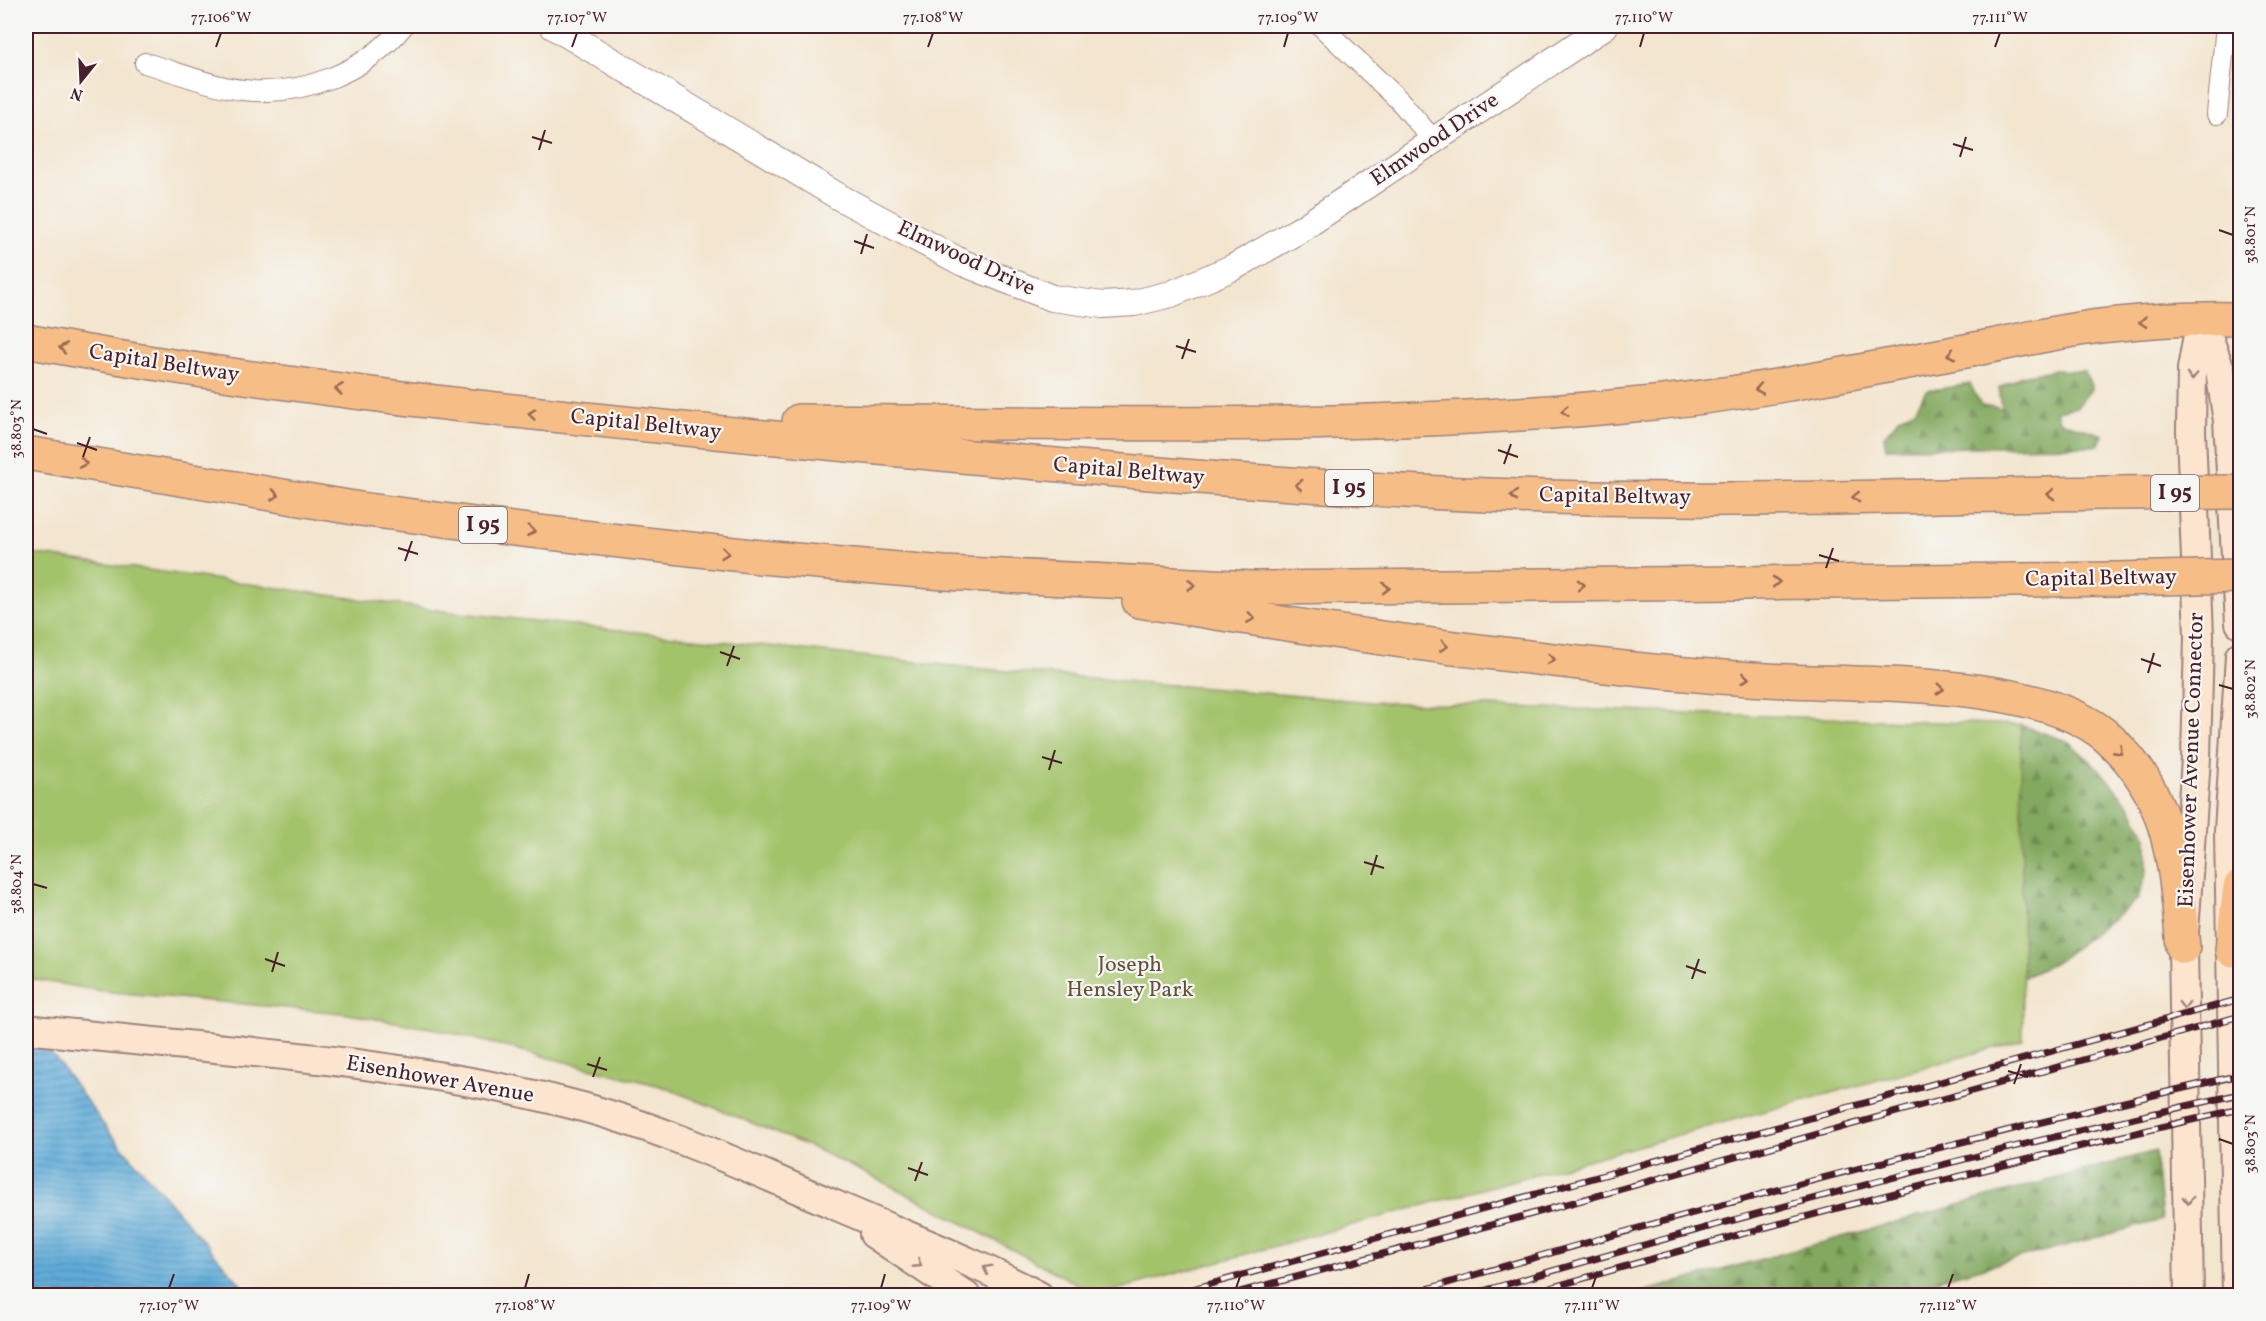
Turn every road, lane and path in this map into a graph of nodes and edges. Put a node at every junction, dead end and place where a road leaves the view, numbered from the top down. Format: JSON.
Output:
{"nodes":[{"id":1,"x":403,"y":26,"type":"edge"},
{"id":2,"x":553,"y":26,"type":"edge"},
{"id":3,"x":1321,"y":26,"type":"edge"},
{"id":4,"x":1605,"y":26,"type":"edge"},
{"id":5,"x":2226,"y":26,"type":"edge"},
{"id":6,"x":145,"y":63,"type":"dead end"},
{"id":7,"x":2217,"y":114,"type":"dead end"},
{"id":8,"x":1434,"y":141,"type":"junction"},
{"id":9,"x":2202,"y":318,"type":"junction"},
{"id":10,"x":2241,"y":319,"type":"edge"},
{"id":11,"x":26,"y":341,"type":"edge"},
{"id":12,"x":591,"y":420,"type":"junction"},
{"id":13,"x":26,"y":453,"type":"edge"},
{"id":14,"x":2241,"y":492,"type":"edge"},
{"id":15,"x":944,"y":573,"type":"junction"},
{"id":16,"x":2241,"y":576,"type":"edge"},
{"id":17,"x":2241,"y":623,"type":"edge"},
{"id":18,"x":2241,"y":656,"type":"edge"},
{"id":19,"x":2241,"y":887,"type":"edge"},
{"id":20,"x":2183,"y":947,"type":"junction"},
{"id":21,"x":2232,"y":950,"type":"junction"},
{"id":22,"x":26,"y":1029,"type":"edge"},
{"id":23,"x":836,"y":1206,"type":"junction"},
{"id":24,"x":966,"y":1296,"type":"edge"},
{"id":25,"x":1039,"y":1296,"type":"edge"},
{"id":26,"x":2189,"y":1296,"type":"edge"},
{"id":27,"x":2237,"y":1296,"type":"edge"}],
"edges":[{"from":1,"to":6,"type":"street"},
{"from":2,"to":8,"type":"street","name":"Elmwood Drive"},
{"from":3,"to":8,"type":"street"},
{"from":4,"to":8,"type":"street","name":"Elmwood Drive"},
{"from":5,"to":7,"type":"street"},
{"from":9,"to":10,"type":"highway"},
{"from":9,"to":12,"type":"highway","one_way":true},
{"from":9,"to":17,"type":"main road","name":"Eisenhower Avenue Connector"},
{"from":9,"to":20,"type":"main road","name":"Eisenhower Avenue Connector","one_way":true},
{"from":12,"to":11,"type":"highway","name":"Capital Beltway","number":"I 95","one_way":true},
{"from":14,"to":12,"type":"highway","name":"Capital Beltway","number":"I 95","one_way":true,"bridge":true},
{"from":13,"to":15,"type":"highway","name":"Capital Beltway","number":"I 95","one_way":true},
{"from":15,"to":16,"type":"highway","name":"Capital Beltway","number":"I 95","one_way":true,"bridge":true},
{"from":15,"to":20,"type":"highway","one_way":true},
{"from":18,"to":21,"type":"main road","name":"Eisenhower Avenue Connector"},
{"from":19,"to":21,"type":"highway"},
{"from":20,"to":26,"type":"main road","name":"Eisenhower Avenue Connector","one_way":true},
{"from":21,"to":27,"type":"main road","name":"Eisenhower Avenue Connector"},
{"from":22,"to":23,"type":"main road","name":"Eisenhower Avenue"},
{"from":23,"to":24,"type":"main road","name":"Eisenhower Avenue","one_way":true},
{"from":25,"to":23,"type":"main road","name":"Eisenhower Avenue","one_way":true}]}
